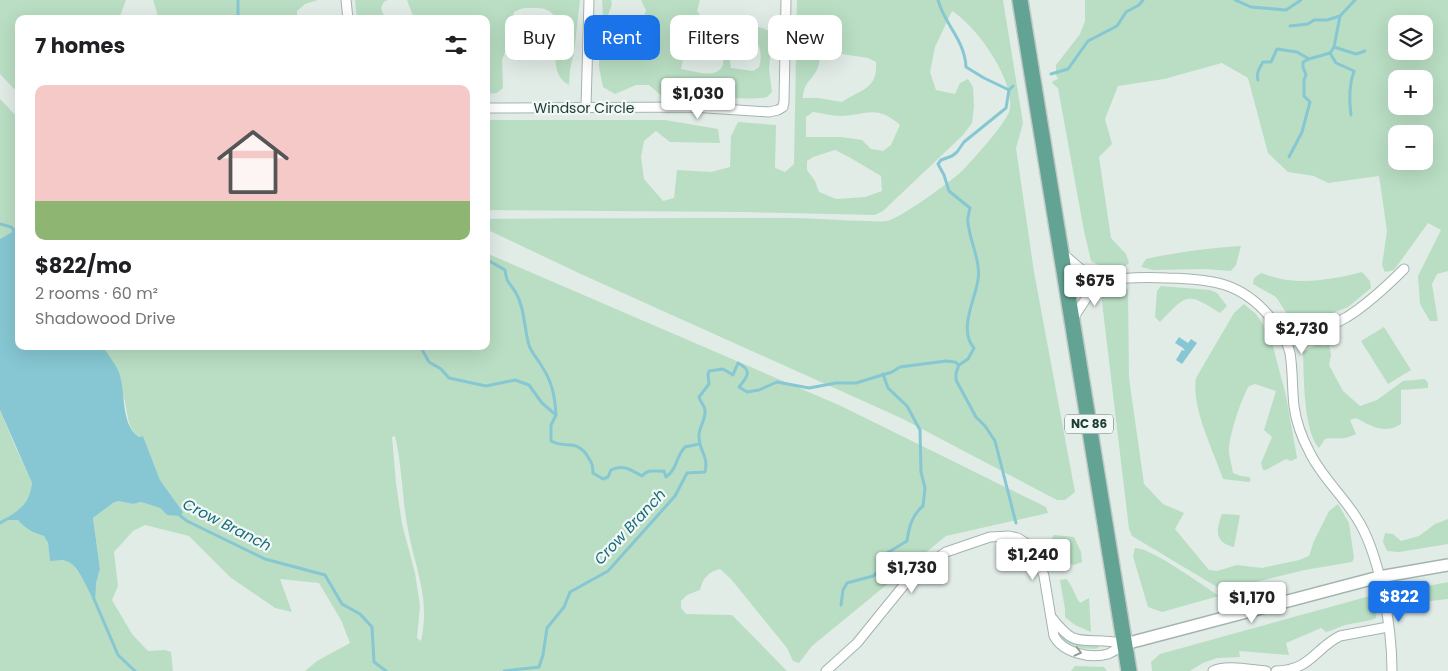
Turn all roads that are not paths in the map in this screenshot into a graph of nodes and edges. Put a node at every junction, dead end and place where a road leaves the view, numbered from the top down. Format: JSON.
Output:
{"nodes":[{"id":1,"x":346,"y":0,"type":"edge"},
{"id":2,"x":589,"y":0,"type":"edge"},
{"id":3,"x":786,"y":0,"type":"edge"},
{"id":4,"x":1020,"y":0,"type":"edge"},
{"id":5,"x":348,"y":15,"type":"edge"},
{"id":6,"x":586,"y":107,"type":"junction"},
{"id":7,"x":490,"y":108,"type":"edge"},
{"id":8,"x":1061,"y":252,"type":"junction"},
{"id":9,"x":1404,"y":269,"type":"dead end"},
{"id":10,"x":1104,"y":280,"type":"junction"},
{"id":11,"x":1072,"y":320,"type":"junction"},
{"id":12,"x":1286,"y":342,"type":"junction"},
{"id":13,"x":1448,"y":565,"type":"edge"},
{"id":14,"x":1379,"y":577,"type":"junction"},
{"id":15,"x":1052,"y":618,"type":"junction"},
{"id":16,"x":1388,"y":626,"type":"junction"},
{"id":17,"x":1125,"y":644,"type":"junction"},
{"id":18,"x":826,"y":671,"type":"edge"},
{"id":19,"x":1129,"y":671,"type":"edge"},
{"id":20,"x":1213,"y":671,"type":"edge"},
{"id":21,"x":1266,"y":671,"type":"edge"},
{"id":22,"x":1276,"y":671,"type":"edge"},
{"id":23,"x":1392,"y":671,"type":"edge"}],
"edges":[{"from":1,"to":5,"type":"street"},
{"from":2,"to":6,"type":"street"},
{"from":3,"to":6,"type":"street","name":"Windsor Circle"},
{"from":4,"to":8,"type":"main road","number":"NC 86"},
{"from":6,"to":7,"type":"street","name":"Windsor Circle"},
{"from":8,"to":10,"type":"street"},
{"from":8,"to":11,"type":"main road","number":"NC 86"},
{"from":9,"to":12,"type":"street"},
{"from":10,"to":11,"type":"street"},
{"from":10,"to":12,"type":"street"},
{"from":11,"to":17,"type":"main road","number":"NC 86"},
{"from":12,"to":14,"type":"street"},
{"from":13,"to":14,"type":"street"},
{"from":14,"to":16,"type":"street"},
{"from":14,"to":17,"type":"street"},
{"from":15,"to":17,"type":"street"},
{"from":15,"to":17,"type":"street","one_way":true},
{"from":15,"to":18,"type":"street"},
{"from":16,"to":22,"type":"street"},
{"from":16,"to":23,"type":"street"},
{"from":17,"to":19,"type":"main road","number":"NC 86"},
{"from":20,"to":21,"type":"street"}]}
